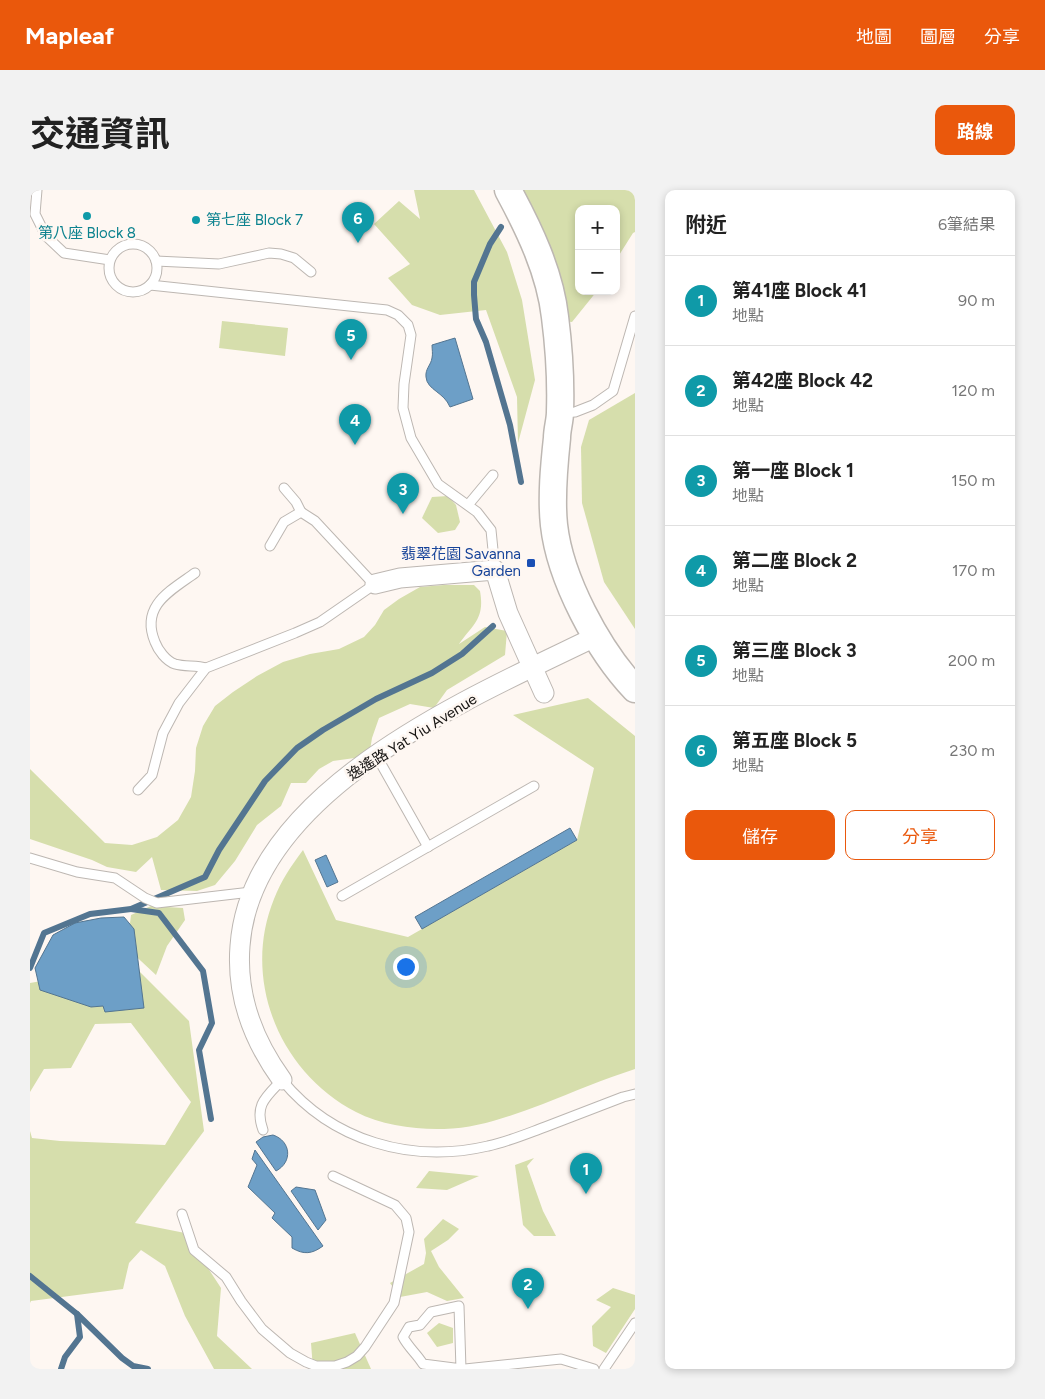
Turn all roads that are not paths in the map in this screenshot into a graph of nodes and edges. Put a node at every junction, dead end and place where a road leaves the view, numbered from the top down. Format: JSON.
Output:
{"nodes":[{"id":1,"x":37,"y":190,"type":"edge"},
{"id":2,"x":508,"y":190,"type":"edge"},
{"id":3,"x":110,"y":260,"type":"junction"},
{"id":4,"x":156,"y":260,"type":"junction"},
{"id":5,"x":311,"y":272,"type":"dead end"},
{"id":6,"x":150,"y":284,"type":"junction"},
{"id":7,"x":635,"y":316,"type":"edge"},
{"id":8,"x":560,"y":414,"type":"junction"},
{"id":9,"x":493,"y":475,"type":"dead end"},
{"id":10,"x":284,"y":488,"type":"dead end"},
{"id":11,"x":468,"y":505,"type":"junction"},
{"id":12,"x":300,"y":512,"type":"junction"},
{"id":13,"x":270,"y":546,"type":"dead end"},
{"id":14,"x":495,"y":570,"type":"junction"},
{"id":15,"x":195,"y":573,"type":"dead end"},
{"id":16,"x":375,"y":584,"type":"junction"},
{"id":17,"x":597,"y":636,"type":"junction"},
{"id":18,"x":206,"y":668,"type":"junction"},
{"id":19,"x":532,"y":668,"type":"junction"},
{"id":20,"x":635,"y":689,"type":"edge"},
{"id":21,"x":544,"y":693,"type":"dead end"},
{"id":22,"x":376,"y":755,"type":"junction"},
{"id":23,"x":534,"y":786,"type":"dead end"},
{"id":24,"x":138,"y":790,"type":"dead end"},
{"id":25,"x":428,"y":847,"type":"junction"},
{"id":26,"x":30,"y":858,"type":"edge"},
{"id":27,"x":251,"y":892,"type":"junction"},
{"id":28,"x":342,"y":896,"type":"dead end"},
{"id":29,"x":282,"y":1080,"type":"junction"},
{"id":30,"x":635,"y":1094,"type":"edge"},
{"id":31,"x":263,"y":1130,"type":"dead end"},
{"id":32,"x":333,"y":1176,"type":"dead end"},
{"id":33,"x":182,"y":1214,"type":"dead end"},
{"id":34,"x":635,"y":1323,"type":"edge"},
{"id":35,"x":463,"y":1369,"type":"edge"},
{"id":36,"x":594,"y":1369,"type":"edge"},
{"id":37,"x":604,"y":1369,"type":"edge"}],
"edges":[{"from":1,"to":3,"type":"lane"},
{"from":2,"to":8,"type":"main road"},
{"from":3,"to":4,"type":"lane"},
{"from":3,"to":6,"type":"lane"},
{"from":4,"to":5,"type":"lane"},
{"from":4,"to":6,"type":"lane"},
{"from":6,"to":11,"type":"lane"},
{"from":7,"to":8,"type":"lane"},
{"from":8,"to":17,"type":"main road"},
{"from":9,"to":11,"type":"lane"},
{"from":10,"to":12,"type":"lane"},
{"from":11,"to":14,"type":"lane"},
{"from":12,"to":13,"type":"lane"},
{"from":12,"to":16,"type":"lane"},
{"from":14,"to":16,"type":"street"},
{"from":14,"to":19,"type":"street"},
{"from":15,"to":18,"type":"lane"},
{"from":16,"to":18,"type":"lane"},
{"from":17,"to":19,"type":"street","name":"逸遙路 Yat Yiu Avenue"},
{"from":17,"to":20,"type":"main road"},
{"from":18,"to":24,"type":"lane"},
{"from":19,"to":21,"type":"street"},
{"from":19,"to":22,"type":"street","name":"逸遙路 Yat Yiu Avenue"},
{"from":22,"to":25,"type":"lane"},
{"from":22,"to":27,"type":"street","name":"逸遙路 Yat Yiu Avenue"},
{"from":23,"to":25,"type":"lane"},
{"from":25,"to":28,"type":"lane"},
{"from":26,"to":27,"type":"lane"},
{"from":27,"to":29,"type":"street","name":"逸遙路 Yat Yiu Avenue"},
{"from":29,"to":30,"type":"lane","name":"逸遙路 Yat Yiu Avenue"},
{"from":29,"to":31,"type":"lane"},
{"from":32,"to":33,"type":"lane"},
{"from":34,"to":37,"type":"lane"},
{"from":35,"to":35,"type":"lane"},
{"from":35,"to":36,"type":"lane"}]}
